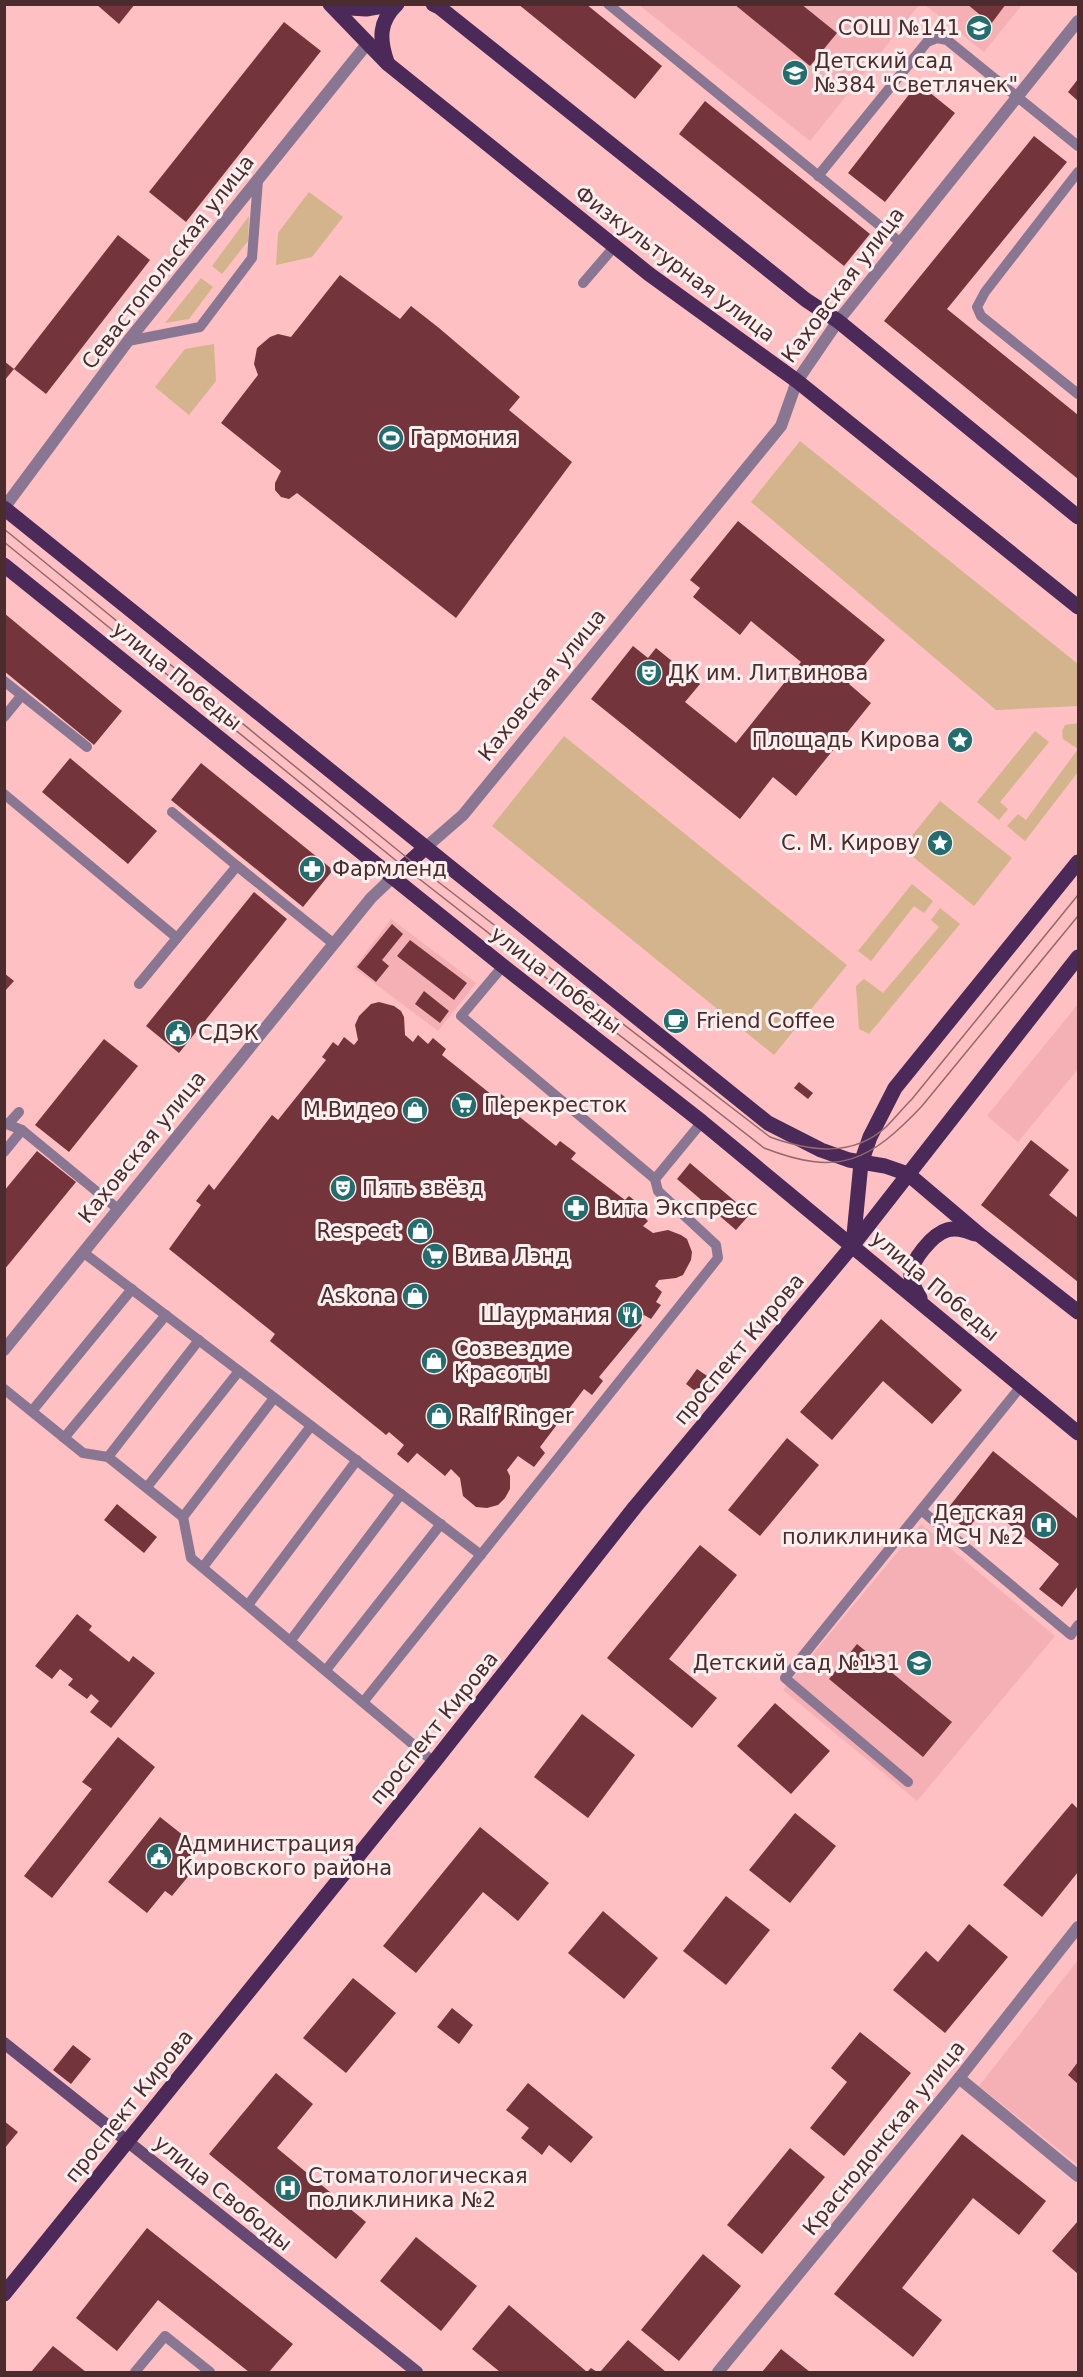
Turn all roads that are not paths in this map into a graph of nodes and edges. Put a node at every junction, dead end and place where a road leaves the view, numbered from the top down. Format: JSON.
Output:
{"nodes":[{"id":1,"x":396,"y":4,"type":"edge"},
{"id":2,"x":433,"y":4,"type":"edge"},
{"id":3,"x":608,"y":4,"type":"edge"},
{"id":4,"x":332,"y":6,"type":"edge"},
{"id":5,"x":1078,"y":21,"type":"edge"},
{"id":6,"x":367,"y":44,"type":"junction"},
{"id":7,"x":388,"y":64,"type":"junction"},
{"id":8,"x":1018,"y":96,"type":"junction"},
{"id":9,"x":1078,"y":146,"type":"edge"},
{"id":10,"x":1078,"y":172,"type":"edge"},
{"id":11,"x":818,"y":176,"type":"junction"},
{"id":12,"x":258,"y":180,"type":"junction"},
{"id":13,"x":901,"y":243,"type":"junction"},
{"id":14,"x":614,"y":247,"type":"junction"},
{"id":15,"x":583,"y":283,"type":"dead end"},
{"id":16,"x":838,"y":321,"type":"junction"},
{"id":17,"x":128,"y":341,"type":"junction"},
{"id":18,"x":797,"y":381,"type":"junction"},
{"id":19,"x":1078,"y":394,"type":"edge"},
{"id":20,"x":4,"y":508,"type":"edge"},
{"id":21,"x":1078,"y":517,"type":"edge"},
{"id":22,"x":4,"y":565,"type":"edge"},
{"id":23,"x":1078,"y":607,"type":"edge"},
{"id":24,"x":4,"y":681,"type":"edge"},
{"id":25,"x":22,"y":695,"type":"junction"},
{"id":26,"x":4,"y":717,"type":"edge"},
{"id":27,"x":87,"y":747,"type":"dead end"},
{"id":28,"x":4,"y":794,"type":"edge"},
{"id":29,"x":172,"y":812,"type":"dead end"},
{"id":30,"x":425,"y":848,"type":"junction"},
{"id":31,"x":1078,"y":862,"type":"edge"},
{"id":32,"x":237,"y":866,"type":"junction"},
{"id":33,"x":393,"y":877,"type":"junction"},
{"id":34,"x":177,"y":938,"type":"junction"},
{"id":35,"x":334,"y":944,"type":"junction"},
{"id":36,"x":1078,"y":957,"type":"edge"},
{"id":37,"x":502,"y":966,"type":"junction"},
{"id":38,"x":139,"y":984,"type":"dead end"},
{"id":39,"x":19,"y":1112,"type":"dead end"},
{"id":40,"x":702,"y":1122,"type":"junction"},
{"id":41,"x":6,"y":1124,"type":"edge"},
{"id":42,"x":22,"y":1130,"type":"junction"},
{"id":43,"x":4,"y":1152,"type":"edge"},
{"id":44,"x":861,"y":1163,"type":"junction"},
{"id":45,"x":908,"y":1174,"type":"junction"},
{"id":46,"x":655,"y":1179,"type":"junction"},
{"id":47,"x":117,"y":1209,"type":"junction"},
{"id":48,"x":981,"y":1236,"type":"junction"},
{"id":49,"x":853,"y":1245,"type":"junction"},
{"id":50,"x":84,"y":1253,"type":"junction"},
{"id":51,"x":132,"y":1289,"type":"junction"},
{"id":52,"x":925,"y":1305,"type":"junction"},
{"id":53,"x":1078,"y":1312,"type":"edge"},
{"id":54,"x":166,"y":1315,"type":"junction"},
{"id":55,"x":199,"y":1340,"type":"junction"},
{"id":56,"x":4,"y":1350,"type":"edge"},
{"id":57,"x":239,"y":1371,"type":"junction"},
{"id":58,"x":1022,"y":1385,"type":"junction"},
{"id":59,"x":4,"y":1389,"type":"edge"},
{"id":60,"x":274,"y":1398,"type":"junction"},
{"id":61,"x":32,"y":1411,"type":"junction"},
{"id":62,"x":311,"y":1426,"type":"junction"},
{"id":63,"x":1078,"y":1432,"type":"edge"},
{"id":64,"x":64,"y":1438,"type":"junction"},
{"id":65,"x":108,"y":1457,"type":"junction"},
{"id":66,"x":357,"y":1460,"type":"junction"},
{"id":67,"x":147,"y":1487,"type":"junction"},
{"id":68,"x":401,"y":1494,"type":"junction"},
{"id":69,"x":921,"y":1510,"type":"junction"},
{"id":70,"x":183,"y":1517,"type":"junction"},
{"id":71,"x":441,"y":1524,"type":"junction"},
{"id":72,"x":481,"y":1555,"type":"junction"},
{"id":73,"x":203,"y":1567,"type":"junction"},
{"id":74,"x":248,"y":1605,"type":"junction"},
{"id":75,"x":1078,"y":1625,"type":"edge"},
{"id":76,"x":291,"y":1640,"type":"junction"},
{"id":77,"x":326,"y":1670,"type":"junction"},
{"id":78,"x":364,"y":1701,"type":"junction"},
{"id":79,"x":434,"y":1762,"type":"junction"},
{"id":80,"x":908,"y":1782,"type":"dead end"},
{"id":81,"x":1078,"y":1927,"type":"edge"},
{"id":82,"x":4,"y":2043,"type":"edge"},
{"id":83,"x":959,"y":2078,"type":"junction"},
{"id":84,"x":127,"y":2141,"type":"junction"},
{"id":85,"x":1078,"y":2176,"type":"edge"},
{"id":86,"x":4,"y":2294,"type":"edge"},
{"id":87,"x":135,"y":2373,"type":"edge"},
{"id":88,"x":210,"y":2373,"type":"edge"},
{"id":89,"x":417,"y":2373,"type":"edge"},
{"id":90,"x":718,"y":2373,"type":"edge"}],
"edges":[{"from":1,"to":4,"type":"main road"},
{"from":1,"to":7,"type":"main road"},
{"from":2,"to":16,"type":"main road"},
{"from":3,"to":11,"type":"lane"},
{"from":4,"to":6,"type":"main road","name":"Физкультурная улица"},
{"from":5,"to":8,"type":"street","name":"Каховская улица"},
{"from":6,"to":7,"type":"main road","name":"Физкультурная улица"},
{"from":6,"to":12,"type":"street","name":"Севастопольская улица"},
{"from":7,"to":14,"type":"main road","name":"Физкультурная улица"},
{"from":8,"to":9,"type":"lane"},
{"from":8,"to":11,"type":"lane"},
{"from":8,"to":13,"type":"street","name":"Каховская улица"},
{"from":10,"to":19,"type":"lane"},
{"from":11,"to":13,"type":"lane"},
{"from":12,"to":17,"type":"street","name":"Севастопольская улица"},
{"from":12,"to":17,"type":"lane"},
{"from":13,"to":16,"type":"street","name":"Каховская улица"},
{"from":14,"to":15,"type":"lane"},
{"from":14,"to":18,"type":"main road","name":"Физкультурная улица"},
{"from":16,"to":18,"type":"street","name":"Каховская улица"},
{"from":16,"to":21,"type":"main road"},
{"from":17,"to":20,"type":"street","name":"Севастопольская улица"},
{"from":18,"to":23,"type":"main road","name":"Физкультурная улица"},
{"from":18,"to":30,"type":"street","name":"Каховская улица"},
{"from":20,"to":30,"type":"main road","name":"улица Победы"},
{"from":22,"to":33,"type":"main road","name":"улица Победы"},
{"from":24,"to":25,"type":"lane"},
{"from":25,"to":26,"type":"lane"},
{"from":25,"to":27,"type":"lane"},
{"from":28,"to":34,"type":"lane"},
{"from":29,"to":32,"type":"lane"},
{"from":30,"to":33,"type":"main road","name":"Каховская улица"},
{"from":30,"to":44,"type":"main road","name":"улица Победы"},
{"from":31,"to":44,"type":"main road"},
{"from":32,"to":34,"type":"lane"},
{"from":32,"to":35,"type":"lane"},
{"from":33,"to":35,"type":"street","name":"Каховская улица"},
{"from":33,"to":37,"type":"main road","name":"улица Победы"},
{"from":34,"to":38,"type":"lane"},
{"from":35,"to":47,"type":"street","name":"Каховская улица"},
{"from":36,"to":45,"type":"main road","name":"проспект Кирова"},
{"from":37,"to":40,"type":"main road","name":"улица Победы"},
{"from":37,"to":46,"type":"lane"},
{"from":39,"to":41,"type":"lane"},
{"from":40,"to":46,"type":"lane"},
{"from":40,"to":49,"type":"main road","name":"улица Победы"},
{"from":41,"to":42,"type":"lane"},
{"from":42,"to":43,"type":"lane"},
{"from":42,"to":47,"type":"lane"},
{"from":44,"to":45,"type":"main road","name":"улица Победы"},
{"from":44,"to":49,"type":"main road"},
{"from":45,"to":48,"type":"main road","name":"улица Победы"},
{"from":45,"to":49,"type":"main road","name":"проспект Кирова"},
{"from":46,"to":72,"type":"lane"},
{"from":47,"to":50,"type":"street","name":"Каховская улица"},
{"from":48,"to":52,"type":"main road"},
{"from":48,"to":53,"type":"main road","name":"улица Победы"},
{"from":49,"to":52,"type":"main road","name":"улица Победы"},
{"from":49,"to":79,"type":"main road","name":"проспект Кирова"},
{"from":50,"to":51,"type":"lane"},
{"from":50,"to":56,"type":"street","name":"Каховская улица"},
{"from":51,"to":54,"type":"lane"},
{"from":51,"to":61,"type":"lane"},
{"from":52,"to":58,"type":"main road","name":"улица Победы"},
{"from":54,"to":55,"type":"lane"},
{"from":54,"to":64,"type":"lane"},
{"from":55,"to":57,"type":"lane"},
{"from":55,"to":65,"type":"lane"},
{"from":57,"to":60,"type":"lane"},
{"from":57,"to":67,"type":"lane"},
{"from":58,"to":63,"type":"main road","name":"улица Победы"},
{"from":58,"to":69,"type":"lane"},
{"from":59,"to":61,"type":"lane"},
{"from":60,"to":62,"type":"lane"},
{"from":60,"to":70,"type":"lane"},
{"from":61,"to":64,"type":"lane"},
{"from":62,"to":66,"type":"lane"},
{"from":62,"to":73,"type":"lane"},
{"from":64,"to":65,"type":"lane"},
{"from":65,"to":67,"type":"lane"},
{"from":66,"to":68,"type":"lane"},
{"from":66,"to":74,"type":"lane"},
{"from":67,"to":70,"type":"lane"},
{"from":68,"to":71,"type":"lane"},
{"from":68,"to":76,"type":"lane"},
{"from":69,"to":75,"type":"lane"},
{"from":69,"to":80,"type":"lane"},
{"from":70,"to":73,"type":"lane"},
{"from":71,"to":72,"type":"lane"},
{"from":71,"to":77,"type":"lane"},
{"from":72,"to":78,"type":"lane"},
{"from":73,"to":74,"type":"lane"},
{"from":74,"to":76,"type":"lane"},
{"from":76,"to":77,"type":"lane"},
{"from":77,"to":78,"type":"lane"},
{"from":78,"to":79,"type":"lane"},
{"from":79,"to":84,"type":"main road","name":"проспект Кирова"},
{"from":81,"to":83,"type":"street","name":"Краснодонская улица"},
{"from":82,"to":84,"type":"street","name":"улица Свободы"},
{"from":83,"to":85,"type":"street"},
{"from":83,"to":90,"type":"street","name":"Краснодонская улица"},
{"from":84,"to":86,"type":"main road","name":"проспект Кирова"},
{"from":84,"to":89,"type":"street","name":"улица Свободы"},
{"from":87,"to":88,"type":"lane"}]}
